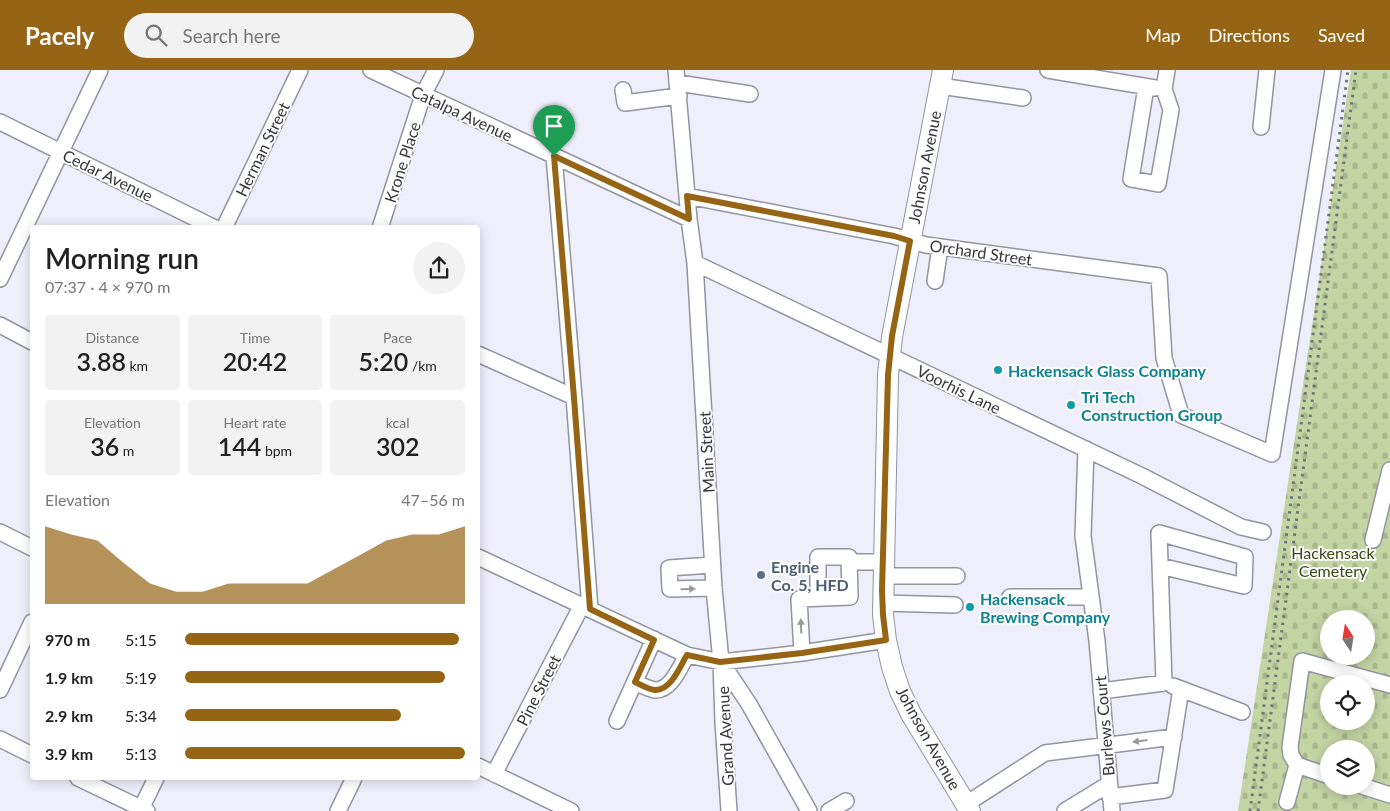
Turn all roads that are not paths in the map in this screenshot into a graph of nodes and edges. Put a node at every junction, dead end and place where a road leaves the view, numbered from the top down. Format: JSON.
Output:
{"nodes":[{"id":1,"x":100,"y":70,"type":"edge"},
{"id":2,"x":300,"y":70,"type":"edge"},
{"id":3,"x":371,"y":70,"type":"edge"},
{"id":4,"x":436,"y":70,"type":"edge"},
{"id":5,"x":1048,"y":70,"type":"edge"},
{"id":6,"x":1167,"y":70,"type":"edge"},
{"id":7,"x":1267,"y":70,"type":"edge"},
{"id":8,"x":1333,"y":70,"type":"edge"},
{"id":9,"x":942,"y":78,"type":"edge"},
{"id":10,"x":678,"y":83,"type":"edge"},
{"id":11,"x":1146,"y":87,"type":"junction"},
{"id":12,"x":1164,"y":89,"type":"junction"},
{"id":13,"x":623,"y":90,"type":"dead end"},
{"id":14,"x":750,"y":94,"type":"dead end"},
{"id":15,"x":424,"y":95,"type":"junction"},
{"id":16,"x":1023,"y":98,"type":"dead end"},
{"id":17,"x":0,"y":122,"type":"edge"},
{"id":18,"x":1261,"y":127,"type":"dead end"},
{"id":19,"x":61,"y":152,"type":"junction"},
{"id":20,"x":554,"y":156,"type":"junction"},
{"id":21,"x":687,"y":196,"type":"junction"},
{"id":22,"x":689,"y":219,"type":"junction"},
{"id":23,"x":209,"y":225,"type":"edge"},
{"id":24,"x":225,"y":225,"type":"edge"},
{"id":25,"x":381,"y":225,"type":"edge"},
{"id":26,"x":910,"y":241,"type":"junction"},
{"id":27,"x":940,"y":247,"type":"junction"},
{"id":28,"x":695,"y":263,"type":"junction"},
{"id":29,"x":0,"y":279,"type":"edge"},
{"id":30,"x":935,"y":281,"type":"dead end"},
{"id":31,"x":0,"y":326,"type":"edge"},
{"id":32,"x":30,"y":341,"type":"edge"},
{"id":33,"x":480,"y":355,"type":"edge"},
{"id":34,"x":890,"y":356,"type":"junction"},
{"id":35,"x":574,"y":398,"type":"junction"},
{"id":36,"x":1086,"y":449,"type":"junction"},
{"id":37,"x":1390,"y":470,"type":"edge"},
{"id":38,"x":0,"y":532,"type":"edge"},
{"id":39,"x":1263,"y":532,"type":"dead end"},
{"id":40,"x":1373,"y":540,"type":"dead end"},
{"id":41,"x":30,"y":547,"type":"edge"},
{"id":42,"x":480,"y":558,"type":"edge"},
{"id":43,"x":849,"y":562,"type":"junction"},
{"id":44,"x":712,"y":565,"type":"junction"},
{"id":45,"x":1160,"y":566,"type":"junction"},
{"id":46,"x":884,"y":569,"type":"junction"},
{"id":47,"x":957,"y":576,"type":"dead end"},
{"id":48,"x":714,"y":588,"type":"junction"},
{"id":49,"x":1010,"y":597,"type":"dead end"},
{"id":50,"x":1091,"y":597,"type":"junction"},
{"id":51,"x":818,"y":598,"type":"junction"},
{"id":52,"x":883,"y":603,"type":"junction"},
{"id":53,"x":955,"y":605,"type":"dead end"},
{"id":54,"x":586,"y":607,"type":"junction"},
{"id":55,"x":30,"y":626,"type":"edge"},
{"id":56,"x":654,"y":640,"type":"junction"},
{"id":57,"x":886,"y":640,"type":"junction"},
{"id":58,"x":802,"y":653,"type":"junction"},
{"id":59,"x":687,"y":655,"type":"junction"},
{"id":60,"x":720,"y":662,"type":"junction"},
{"id":61,"x":635,"y":682,"type":"junction"},
{"id":62,"x":1164,"y":683,"type":"junction"},
{"id":63,"x":1390,"y":685,"type":"edge"},
{"id":64,"x":1181,"y":689,"type":"junction"},
{"id":65,"x":0,"y":690,"type":"edge"},
{"id":66,"x":1101,"y":691,"type":"junction"},
{"id":67,"x":1242,"y":712,"type":"dead end"},
{"id":68,"x":618,"y":721,"type":"dead end"},
{"id":69,"x":1174,"y":736,"type":"junction"},
{"id":70,"x":0,"y":739,"type":"edge"},
{"id":71,"x":1106,"y":745,"type":"junction"},
{"id":72,"x":30,"y":754,"type":"edge"},
{"id":73,"x":1297,"y":765,"type":"junction"},
{"id":74,"x":480,"y":767,"type":"edge"},
{"id":75,"x":1320,"y":773,"type":"edge"},
{"id":76,"x":494,"y":774,"type":"junction"},
{"id":77,"x":82,"y":780,"type":"edge"},
{"id":78,"x":155,"y":780,"type":"edge"},
{"id":79,"x":353,"y":780,"type":"edge"},
{"id":80,"x":1375,"y":790,"type":"edge"},
{"id":81,"x":1390,"y":795,"type":"edge"},
{"id":82,"x":1110,"y":797,"type":"edge"},
{"id":83,"x":846,"y":801,"type":"dead end"},
{"id":84,"x":1287,"y":802,"type":"dead end"},
{"id":85,"x":543,"y":805,"type":"edge"},
{"id":86,"x":968,"y":808,"type":"edge"},
{"id":87,"x":143,"y":810,"type":"edge"},
{"id":88,"x":338,"y":811,"type":"edge"},
{"id":89,"x":571,"y":811,"type":"edge"},
{"id":90,"x":729,"y":811,"type":"edge"},
{"id":91,"x":809,"y":811,"type":"edge"},
{"id":92,"x":829,"y":811,"type":"edge"},
{"id":93,"x":1065,"y":811,"type":"edge"}],
"edges":[{"from":1,"to":19,"type":"street"},
{"from":2,"to":24,"type":"street","name":"Herman Street"},
{"from":3,"to":15,"type":"street","name":"Catalpa Avenue"},
{"from":4,"to":15,"type":"street","name":"Krone Place"},
{"from":5,"to":11,"type":"street"},
{"from":6,"to":12,"type":"street"},
{"from":7,"to":18,"type":"street"},
{"from":8,"to":27,"type":"street","name":"Orchard Street"},
{"from":9,"to":16,"type":"street"},
{"from":9,"to":26,"type":"main road","name":"Johnson Avenue"},
{"from":10,"to":13,"type":"street"},
{"from":10,"to":14,"type":"street"},
{"from":10,"to":21,"type":"street","name":"Main Street"},
{"from":11,"to":12,"type":"street"},
{"from":11,"to":12,"type":"street"},
{"from":15,"to":20,"type":"street","name":"Catalpa Avenue"},
{"from":15,"to":25,"type":"street","name":"Krone Place"},
{"from":17,"to":19,"type":"street","name":"Cedar Avenue"},
{"from":19,"to":23,"type":"street","name":"Cedar Avenue"},
{"from":19,"to":29,"type":"street"},
{"from":20,"to":22,"type":"street","name":"Catalpa Avenue"},
{"from":20,"to":35,"type":"street"},
{"from":21,"to":22,"type":"street","name":"Main Street"},
{"from":21,"to":26,"type":"street","name":"Orchard Street"},
{"from":22,"to":28,"type":"street","name":"Main Street"},
{"from":26,"to":27,"type":"street","name":"Orchard Street"},
{"from":26,"to":34,"type":"main road","name":"Johnson Avenue"},
{"from":27,"to":30,"type":"street"},
{"from":28,"to":34,"type":"street","name":"Voorhis Lane"},
{"from":28,"to":44,"type":"street","name":"Main Street"},
{"from":31,"to":32,"type":"street"},
{"from":33,"to":35,"type":"street"},
{"from":34,"to":36,"type":"street","name":"Voorhis Lane"},
{"from":34,"to":46,"type":"main road","name":"Johnson Avenue"},
{"from":35,"to":54,"type":"street"},
{"from":36,"to":39,"type":"street","name":"Voorhis Lane"},
{"from":36,"to":50,"type":"street","name":"Burlews Court"},
{"from":37,"to":40,"type":"street"},
{"from":38,"to":41,"type":"street"},
{"from":42,"to":54,"type":"street"},
{"from":43,"to":46,"type":"street"},
{"from":43,"to":51,"type":"street"},
{"from":43,"to":51,"type":"street"},
{"from":44,"to":48,"type":"street","name":"Main Street"},
{"from":44,"to":48,"type":"street","one_way":true},
{"from":45,"to":45,"type":"street"},
{"from":45,"to":62,"type":"street"},
{"from":46,"to":47,"type":"street"},
{"from":46,"to":52,"type":"main road","name":"Johnson Avenue"},
{"from":48,"to":60,"type":"street","name":"Main Street"},
{"from":49,"to":50,"type":"street"},
{"from":50,"to":66,"type":"street","name":"Burlews Court"},
{"from":58,"to":51,"type":"street","one_way":true},
{"from":52,"to":53,"type":"street"},
{"from":52,"to":57,"type":"main road","name":"Johnson Avenue"},
{"from":54,"to":56,"type":"street"},
{"from":54,"to":76,"type":"street","name":"Pine Street"},
{"from":55,"to":65,"type":"street"},
{"from":56,"to":59,"type":"street"},
{"from":56,"to":61,"type":"street"},
{"from":57,"to":58,"type":"street"},
{"from":57,"to":86,"type":"main road","name":"Johnson Avenue"},
{"from":58,"to":60,"type":"street"},
{"from":59,"to":60,"type":"street"},
{"from":59,"to":61,"type":"street"},
{"from":60,"to":90,"type":"street","name":"Grand Avenue"},
{"from":60,"to":91,"type":"street"},
{"from":61,"to":68,"type":"street"},
{"from":62,"to":64,"type":"street"},
{"from":62,"to":66,"type":"street"},
{"from":63,"to":73,"type":"street"},
{"from":64,"to":67,"type":"street"},
{"from":64,"to":69,"type":"street"},
{"from":66,"to":71,"type":"street","name":"Burlews Court"},
{"from":69,"to":71,"type":"street","one_way":true},
{"from":69,"to":82,"type":"street"},
{"from":70,"to":72,"type":"street"},
{"from":71,"to":82,"type":"street","name":"Burlews Court"},
{"from":71,"to":86,"type":"street"},
{"from":73,"to":75,"type":"street"},
{"from":73,"to":84,"type":"street"},
{"from":74,"to":76,"type":"street"},
{"from":76,"to":85,"type":"street"},
{"from":77,"to":87,"type":"street"},
{"from":78,"to":87,"type":"street"},
{"from":79,"to":88,"type":"street"},
{"from":80,"to":81,"type":"street"},
{"from":82,"to":93,"type":"street"},
{"from":83,"to":92,"type":"street"},
{"from":85,"to":89,"type":"street"}]}
